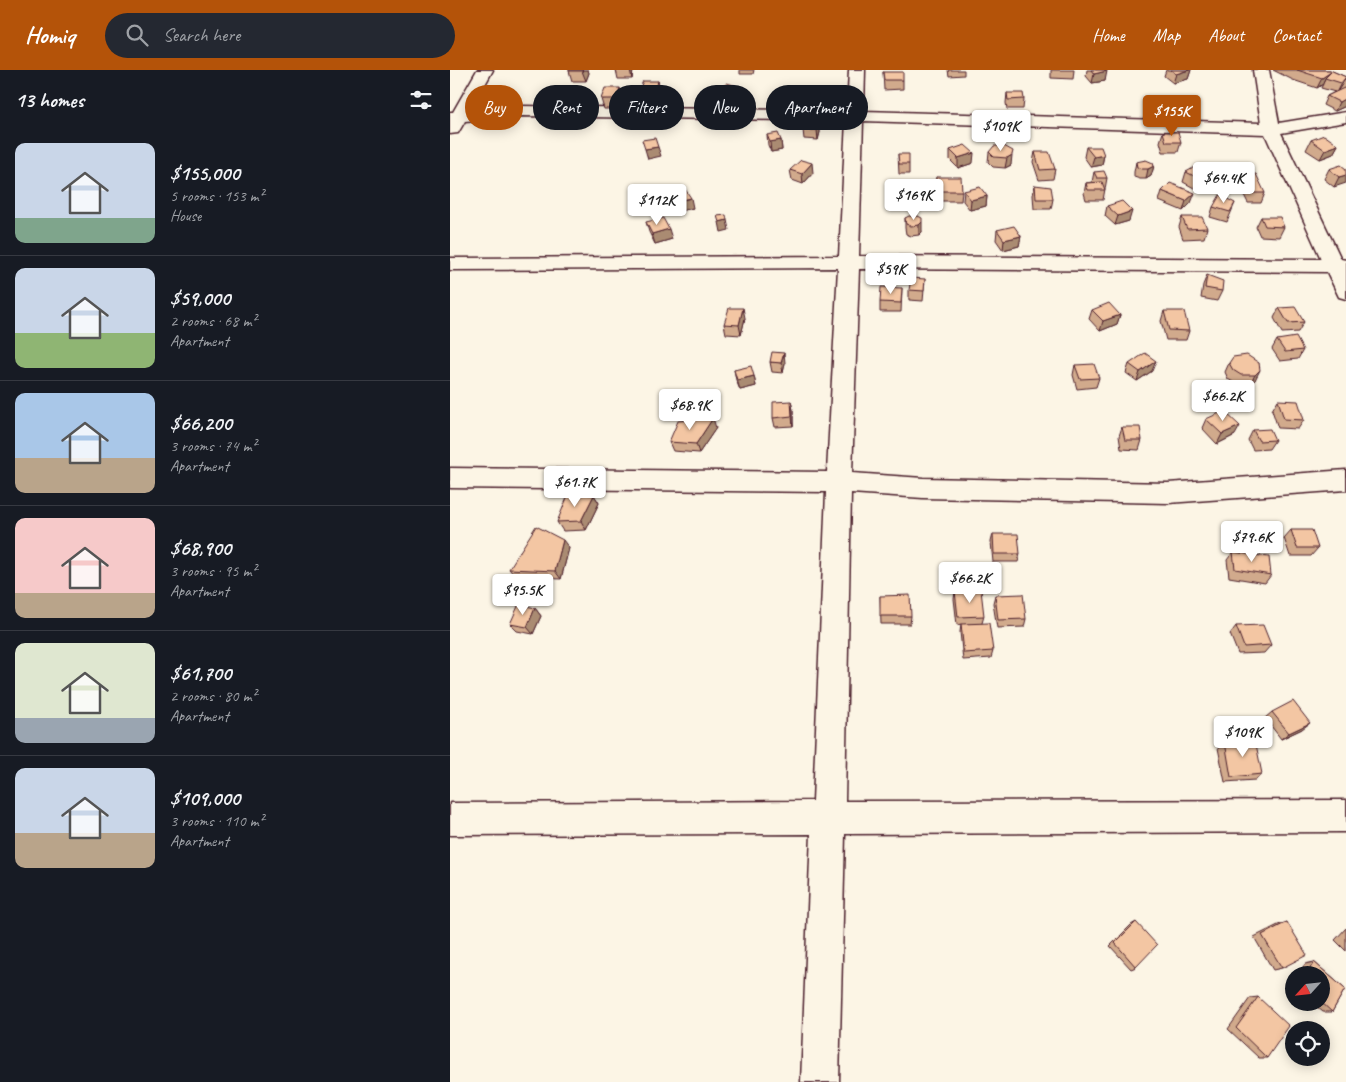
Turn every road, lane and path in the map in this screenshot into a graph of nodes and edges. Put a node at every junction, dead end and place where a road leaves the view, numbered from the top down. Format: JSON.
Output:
{"nodes":[{"id":1,"x":485,"y":70,"type":"edge"},
{"id":2,"x":857,"y":70,"type":"edge"},
{"id":3,"x":1260,"y":70,"type":"edge"},
{"id":4,"x":857,"y":85,"type":"edge"},
{"id":5,"x":766,"y":115,"type":"edge"},
{"id":6,"x":868,"y":116,"type":"edge"},
{"id":7,"x":454,"y":117,"type":"edge"},
{"id":8,"x":1346,"y":118,"type":"edge"},
{"id":9,"x":1271,"y":129,"type":"junction"},
{"id":10,"x":855,"y":130,"type":"edge"},
{"id":11,"x":450,"y":132,"type":"edge"},
{"id":12,"x":849,"y":262,"type":"junction"},
{"id":13,"x":450,"y":264,"type":"edge"},
{"id":14,"x":1340,"y":266,"type":"edge"},
{"id":15,"x":1346,"y":292,"type":"edge"},
{"id":16,"x":450,"y":478,"type":"edge"},
{"id":17,"x":1346,"y":480,"type":"edge"},
{"id":18,"x":839,"y":482,"type":"junction"},
{"id":19,"x":1346,"y":816,"type":"edge"},
{"id":20,"x":828,"y":817,"type":"junction"},
{"id":21,"x":450,"y":818,"type":"edge"},
{"id":22,"x":820,"y":1082,"type":"edge"}],
"edges":[{"from":1,"to":7,"type":"street"},
{"from":2,"to":4,"type":"street"},
{"from":3,"to":9,"type":"street"},
{"from":5,"to":7,"type":"street"},
{"from":6,"to":9,"type":"street"},
{"from":7,"to":11,"type":"street"},
{"from":8,"to":9,"type":"street"},
{"from":9,"to":14,"type":"street"},
{"from":10,"to":12,"type":"street"},
{"from":12,"to":13,"type":"street"},
{"from":12,"to":14,"type":"street"},
{"from":12,"to":18,"type":"street"},
{"from":14,"to":15,"type":"street"},
{"from":16,"to":18,"type":"street"},
{"from":17,"to":18,"type":"street"},
{"from":18,"to":20,"type":"street"},
{"from":19,"to":20,"type":"street"},
{"from":20,"to":21,"type":"street"},
{"from":20,"to":22,"type":"street"}]}
